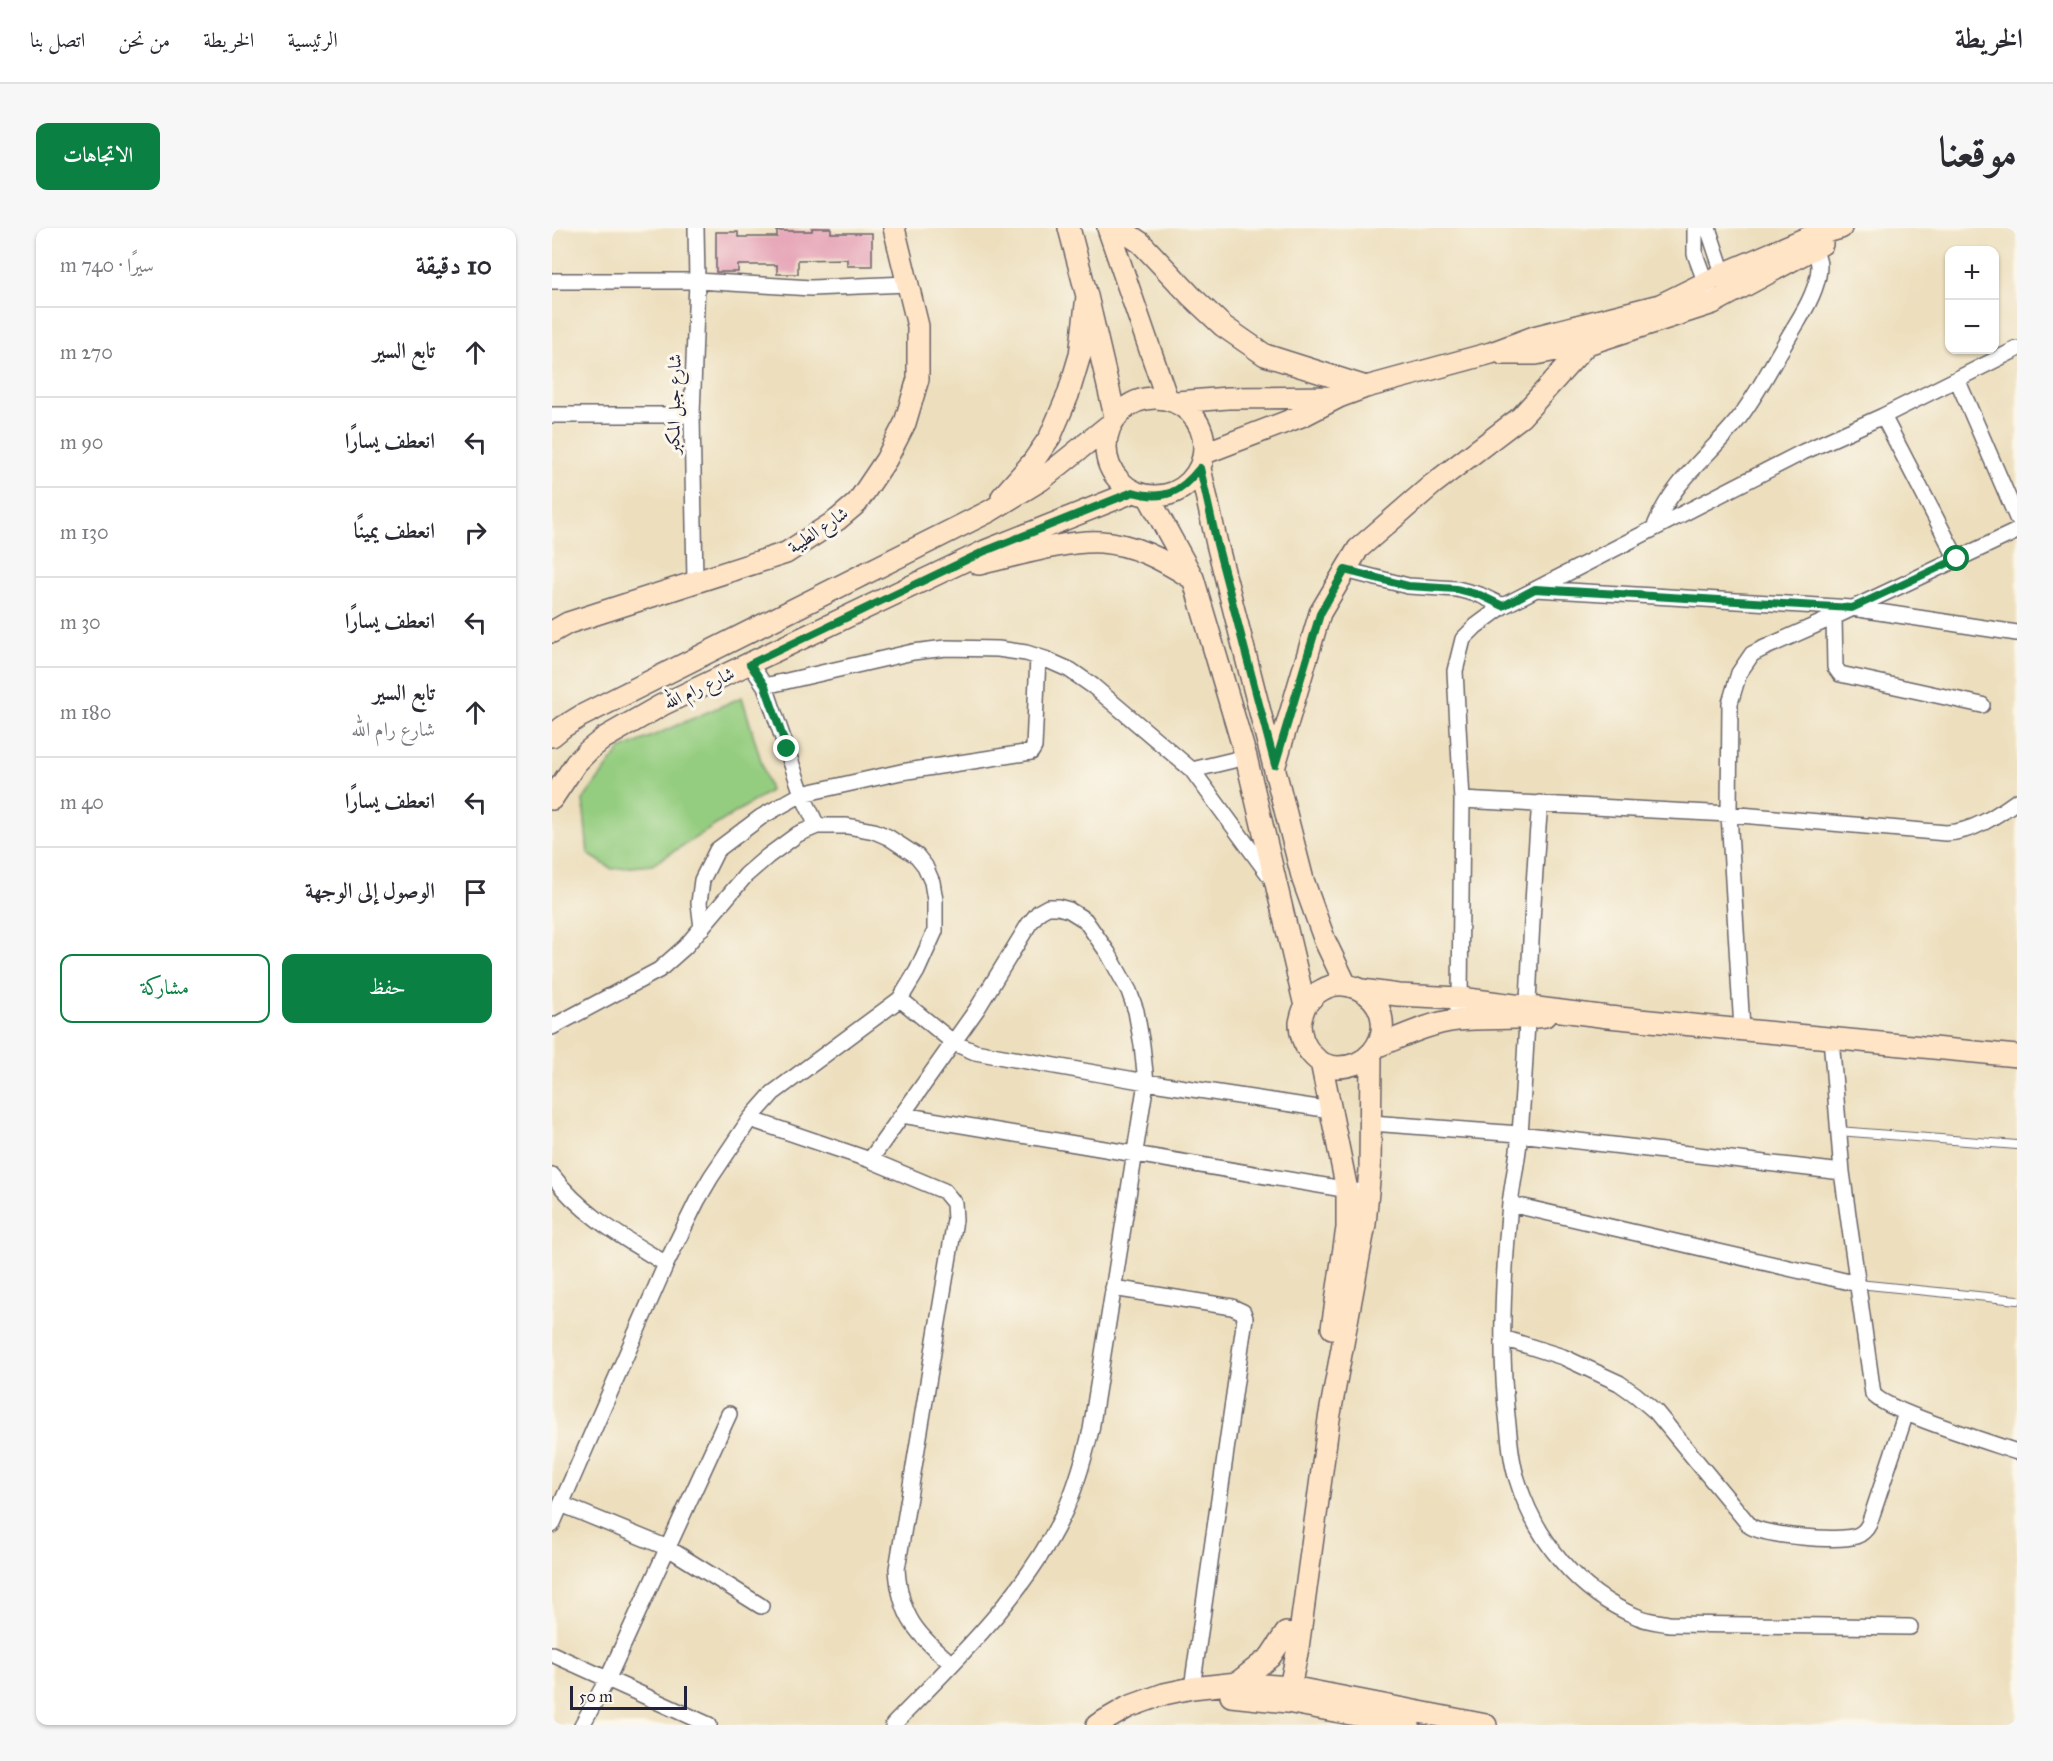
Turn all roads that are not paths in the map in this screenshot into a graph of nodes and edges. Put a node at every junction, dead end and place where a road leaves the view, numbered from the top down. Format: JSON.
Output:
{"nodes":[{"id":1,"x":696,"y":228,"type":"edge"},
{"id":2,"x":894,"y":228,"type":"edge"},
{"id":3,"x":1069,"y":228,"type":"edge"},
{"id":4,"x":1108,"y":228,"type":"edge"},
{"id":5,"x":1119,"y":228,"type":"edge"},
{"id":6,"x":1695,"y":228,"type":"edge"},
{"id":7,"x":1708,"y":228,"type":"edge"},
{"id":8,"x":1843,"y":228,"type":"edge"},
{"id":9,"x":1814,"y":249,"type":"junction"},
{"id":10,"x":552,"y":281,"type":"edge"},
{"id":11,"x":697,"y":281,"type":"junction"},
{"id":12,"x":908,"y":284,"type":"junction"},
{"id":13,"x":1718,"y":288,"type":"junction"},
{"id":14,"x":1087,"y":296,"type":"junction"},
{"id":15,"x":1587,"y":344,"type":"junction"},
{"id":16,"x":2017,"y":349,"type":"edge"},
{"id":17,"x":1491,"y":353,"type":"junction"},
{"id":18,"x":1957,"y":379,"type":"junction"},
{"id":19,"x":1366,"y":387,"type":"junction"},
{"id":20,"x":1339,"y":397,"type":"junction"},
{"id":21,"x":1172,"y":400,"type":"junction"},
{"id":22,"x":552,"y":415,"type":"edge"},
{"id":23,"x":692,"y":416,"type":"junction"},
{"id":24,"x":1883,"y":416,"type":"junction"},
{"id":25,"x":1111,"y":421,"type":"junction"},
{"id":26,"x":1202,"y":460,"type":"junction"},
{"id":27,"x":1140,"y":494,"type":"junction"},
{"id":28,"x":990,"y":511,"type":"junction"},
{"id":29,"x":2017,"y":518,"type":"edge"},
{"id":30,"x":1655,"y":526,"type":"junction"},
{"id":31,"x":2017,"y":531,"type":"edge"},
{"id":32,"x":1957,"y":559,"type":"junction"},
{"id":33,"x":1345,"y":570,"type":"junction"},
{"id":34,"x":938,"y":572,"type":"junction"},
{"id":35,"x":1193,"y":578,"type":"junction"},
{"id":36,"x":695,"y":581,"type":"junction"},
{"id":37,"x":1535,"y":589,"type":"junction"},
{"id":38,"x":1503,"y":606,"type":"junction"},
{"id":39,"x":1852,"y":608,"type":"junction"},
{"id":40,"x":1834,"y":617,"type":"junction"},
{"id":41,"x":557,"y":627,"type":"edge"},
{"id":42,"x":2017,"y":633,"type":"edge"},
{"id":43,"x":1038,"y":657,"type":"junction"},
{"id":44,"x":750,"y":664,"type":"junction"},
{"id":45,"x":765,"y":686,"type":"junction"},
{"id":46,"x":1982,"y":705,"type":"dead end"},
{"id":47,"x":552,"y":736,"type":"edge"},
{"id":48,"x":1246,"y":757,"type":"junction"},
{"id":49,"x":1275,"y":765,"type":"junction"},
{"id":50,"x":1192,"y":770,"type":"junction"},
{"id":51,"x":802,"y":794,"type":"junction"},
{"id":52,"x":552,"y":799,"type":"edge"},
{"id":53,"x":1462,"y":800,"type":"junction"},
{"id":54,"x":2017,"y":801,"type":"edge"},
{"id":55,"x":1540,"y":803,"type":"junction"},
{"id":56,"x":1729,"y":814,"type":"junction"},
{"id":57,"x":817,"y":826,"type":"junction"},
{"id":58,"x":1275,"y":883,"type":"junction"},
{"id":59,"x":702,"y":928,"type":"junction"},
{"id":60,"x":1354,"y":987,"type":"junction"},
{"id":61,"x":1460,"y":998,"type":"junction"},
{"id":62,"x":900,"y":999,"type":"junction"},
{"id":63,"x":1305,"y":1006,"type":"junction"},
{"id":64,"x":1526,"y":1012,"type":"junction"},
{"id":65,"x":1456,"y":1020,"type":"junction"},
{"id":66,"x":552,"y":1027,"type":"edge"},
{"id":67,"x":1742,"y":1029,"type":"junction"},
{"id":68,"x":1831,"y":1038,"type":"junction"},
{"id":69,"x":954,"y":1042,"type":"junction"},
{"id":70,"x":1374,"y":1050,"type":"junction"},
{"id":71,"x":2017,"y":1056,"type":"edge"},
{"id":72,"x":1321,"y":1062,"type":"junction"},
{"id":73,"x":1146,"y":1082,"type":"junction"},
{"id":74,"x":1331,"y":1110,"type":"junction"},
{"id":75,"x":902,"y":1115,"type":"junction"},
{"id":76,"x":750,"y":1119,"type":"junction"},
{"id":77,"x":1371,"y":1123,"type":"junction"},
{"id":78,"x":1838,"y":1131,"type":"junction"},
{"id":79,"x":1520,"y":1134,"type":"junction"},
{"id":80,"x":2017,"y":1145,"type":"edge"},
{"id":81,"x":1134,"y":1154,"type":"junction"},
{"id":82,"x":870,"y":1160,"type":"junction"},
{"id":83,"x":1842,"y":1172,"type":"junction"},
{"id":84,"x":552,"y":1175,"type":"edge"},
{"id":85,"x":1358,"y":1191,"type":"junction"},
{"id":86,"x":1510,"y":1204,"type":"junction"},
{"id":87,"x":666,"y":1264,"type":"junction"},
{"id":88,"x":1858,"y":1284,"type":"junction"},
{"id":89,"x":1113,"y":1288,"type":"junction"},
{"id":90,"x":2017,"y":1300,"type":"edge"},
{"id":91,"x":1503,"y":1338,"type":"junction"},
{"id":92,"x":1906,"y":1413,"type":"junction"},
{"id":93,"x":729,"y":1414,"type":"dead end"},
{"id":94,"x":2017,"y":1452,"type":"edge"},
{"id":95,"x":561,"y":1504,"type":"junction"},
{"id":96,"x":552,"y":1525,"type":"edge"},
{"id":97,"x":668,"y":1548,"type":"junction"},
{"id":98,"x":761,"y":1606,"type":"dead end"},
{"id":99,"x":1910,"y":1627,"type":"dead end"},
{"id":100,"x":1292,"y":1640,"type":"junction"},
{"id":101,"x":552,"y":1654,"type":"edge"},
{"id":102,"x":952,"y":1664,"type":"junction"},
{"id":103,"x":608,"y":1678,"type":"junction"},
{"id":104,"x":1237,"y":1683,"type":"junction"},
{"id":105,"x":1192,"y":1688,"type":"junction"},
{"id":106,"x":1317,"y":1692,"type":"junction"},
{"id":107,"x":1282,"y":1693,"type":"junction"},
{"id":108,"x":1414,"y":1720,"type":"edge"},
{"id":109,"x":582,"y":1725,"type":"edge"},
{"id":110,"x":709,"y":1725,"type":"edge"},
{"id":111,"x":893,"y":1725,"type":"edge"},
{"id":112,"x":1097,"y":1725,"type":"edge"},
{"id":113,"x":1121,"y":1725,"type":"edge"},
{"id":114,"x":1486,"y":1725,"type":"edge"}],
"edges":[{"from":1,"to":11,"type":"street","name":"شارع جبل المكبر"},
{"from":2,"to":12,"type":"street","name":"شارع الطيبة"},
{"from":3,"to":14,"type":"street"},
{"from":4,"to":21,"type":"street"},
{"from":5,"to":19,"type":"street"},
{"from":6,"to":13,"type":"street"},
{"from":7,"to":13,"type":"street"},
{"from":8,"to":9,"type":"street"},
{"from":8,"to":13,"type":"street"},
{"from":9,"to":13,"type":"street"},
{"from":9,"to":30,"type":"street"},
{"from":10,"to":11,"type":"street"},
{"from":11,"to":12,"type":"street"},
{"from":11,"to":23,"type":"street","name":"شارع جبل المكبر"},
{"from":12,"to":36,"type":"street","name":"شارع الطيبة"},
{"from":13,"to":15,"type":"street"},
{"from":13,"to":17,"type":"street"},
{"from":14,"to":25,"type":"street"},
{"from":14,"to":28,"type":"street"},
{"from":15,"to":17,"type":"street"},
{"from":15,"to":33,"type":"street"},
{"from":16,"to":18,"type":"street"},
{"from":17,"to":19,"type":"street"},
{"from":18,"to":24,"type":"street"},
{"from":18,"to":29,"type":"street"},
{"from":19,"to":20,"type":"street"},
{"from":20,"to":21,"type":"street"},
{"from":20,"to":26,"type":"street"},
{"from":21,"to":25,"type":"street"},
{"from":21,"to":26,"type":"street"},
{"from":22,"to":23,"type":"street"},
{"from":23,"to":36,"type":"street","name":"شارع جبل المكبر"},
{"from":24,"to":30,"type":"street"},
{"from":24,"to":32,"type":"street"},
{"from":25,"to":27,"type":"street"},
{"from":25,"to":28,"type":"street","name":"شارع رام الله"},
{"from":26,"to":27,"type":"street"},
{"from":26,"to":49,"type":"street"},
{"from":27,"to":34,"type":"street","name":"شارع رام الله"},
{"from":27,"to":35,"type":"street"},
{"from":28,"to":47,"type":"street","name":"شارع رام الله"},
{"from":30,"to":37,"type":"street"},
{"from":31,"to":32,"type":"street"},
{"from":32,"to":39,"type":"street"},
{"from":33,"to":38,"type":"street"},
{"from":33,"to":49,"type":"street"},
{"from":34,"to":35,"type":"street"},
{"from":34,"to":44,"type":"street","name":"شارع رام الله"},
{"from":35,"to":48,"type":"street"},
{"from":36,"to":41,"type":"street","name":"شارع الطيبة"},
{"from":37,"to":38,"type":"street"},
{"from":37,"to":39,"type":"street"},
{"from":38,"to":53,"type":"street"},
{"from":39,"to":40,"type":"street"},
{"from":39,"to":42,"type":"street"},
{"from":40,"to":46,"type":"street"},
{"from":40,"to":56,"type":"street"},
{"from":43,"to":45,"type":"street"},
{"from":43,"to":50,"type":"street"},
{"from":43,"to":51,"type":"street"},
{"from":44,"to":45,"type":"street"},
{"from":44,"to":52,"type":"street","name":"شارع رام الله"},
{"from":45,"to":51,"type":"street"},
{"from":48,"to":50,"type":"street"},
{"from":48,"to":58,"type":"street"},
{"from":49,"to":60,"type":"street"},
{"from":50,"to":58,"type":"street"},
{"from":51,"to":57,"type":"street"},
{"from":51,"to":59,"type":"street"},
{"from":53,"to":55,"type":"street"},
{"from":53,"to":61,"type":"street"},
{"from":54,"to":56,"type":"street"},
{"from":55,"to":56,"type":"street"},
{"from":55,"to":64,"type":"street"},
{"from":56,"to":67,"type":"street"},
{"from":57,"to":59,"type":"street"},
{"from":57,"to":62,"type":"street"},
{"from":58,"to":63,"type":"street"},
{"from":59,"to":66,"type":"street"},
{"from":60,"to":61,"type":"street"},
{"from":60,"to":63,"type":"street"},
{"from":60,"to":70,"type":"street"},
{"from":61,"to":64,"type":"street"},
{"from":61,"to":65,"type":"street"},
{"from":62,"to":69,"type":"street"},
{"from":62,"to":76,"type":"street"},
{"from":63,"to":72,"type":"street"},
{"from":64,"to":65,"type":"street"},
{"from":64,"to":67,"type":"street"},
{"from":64,"to":79,"type":"street"},
{"from":65,"to":70,"type":"street"},
{"from":67,"to":68,"type":"street"},
{"from":68,"to":71,"type":"street"},
{"from":68,"to":78,"type":"street"},
{"from":69,"to":73,"type":"street"},
{"from":69,"to":73,"type":"street"},
{"from":69,"to":75,"type":"street"},
{"from":70,"to":72,"type":"street"},
{"from":70,"to":77,"type":"street"},
{"from":72,"to":74,"type":"street"},
{"from":73,"to":74,"type":"street"},
{"from":73,"to":81,"type":"street"},
{"from":74,"to":85,"type":"street"},
{"from":75,"to":81,"type":"street"},
{"from":75,"to":82,"type":"street"},
{"from":76,"to":82,"type":"street"},
{"from":76,"to":87,"type":"street"},
{"from":77,"to":79,"type":"street"},
{"from":77,"to":85,"type":"street"},
{"from":78,"to":80,"type":"lane"},
{"from":78,"to":83,"type":"street"},
{"from":79,"to":83,"type":"street"},
{"from":79,"to":86,"type":"street"},
{"from":81,"to":85,"type":"street"},
{"from":81,"to":89,"type":"street"},
{"from":82,"to":102,"type":"street"},
{"from":83,"to":88,"type":"street"},
{"from":84,"to":87,"type":"street"},
{"from":85,"to":100,"type":"street"},
{"from":86,"to":88,"type":"street"},
{"from":86,"to":91,"type":"street"},
{"from":87,"to":95,"type":"street"},
{"from":88,"to":90,"type":"lane"},
{"from":88,"to":92,"type":"street"},
{"from":89,"to":102,"type":"street"},
{"from":89,"to":105,"type":"street"},
{"from":91,"to":92,"type":"street"},
{"from":91,"to":99,"type":"street"},
{"from":92,"to":94,"type":"street"},
{"from":93,"to":97,"type":"street"},
{"from":95,"to":96,"type":"street"},
{"from":95,"to":97,"type":"street"},
{"from":97,"to":98,"type":"street"},
{"from":97,"to":103,"type":"street"},
{"from":100,"to":104,"type":"street"},
{"from":100,"to":106,"type":"street"},
{"from":100,"to":107,"type":"street"},
{"from":101,"to":103,"type":"street"},
{"from":102,"to":111,"type":"street"},
{"from":103,"to":109,"type":"street"},
{"from":103,"to":110,"type":"street"},
{"from":104,"to":105,"type":"street"},
{"from":104,"to":107,"type":"street"},
{"from":105,"to":112,"type":"street"},
{"from":106,"to":107,"type":"street"},
{"from":106,"to":108,"type":"street"},
{"from":107,"to":108,"type":"street"},
{"from":107,"to":113,"type":"street"},
{"from":108,"to":114,"type":"street"}]}
